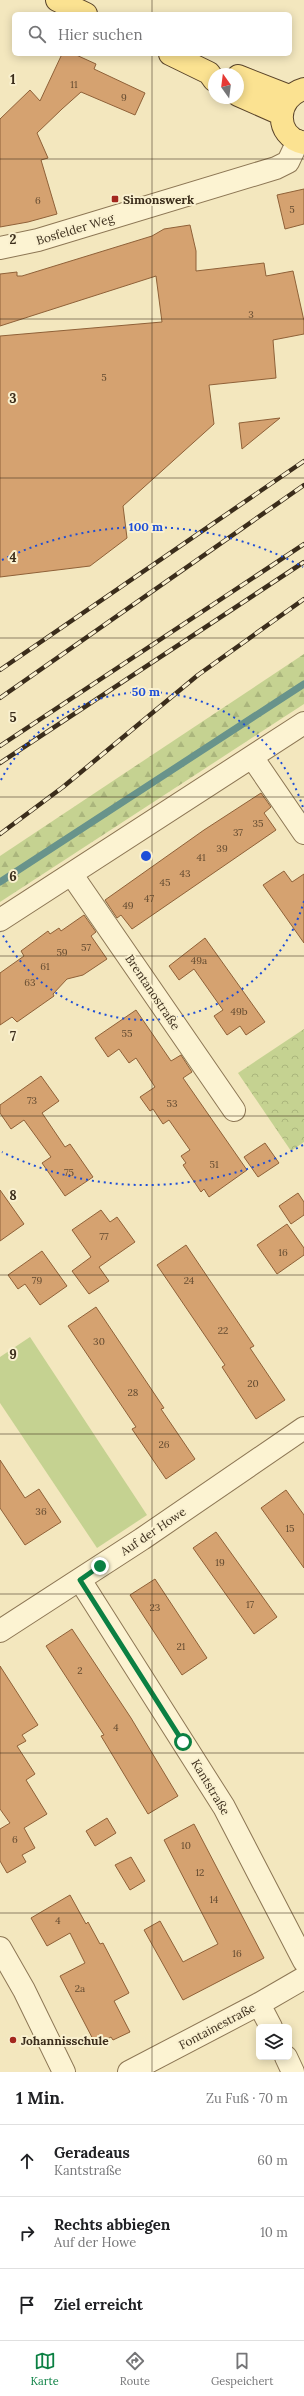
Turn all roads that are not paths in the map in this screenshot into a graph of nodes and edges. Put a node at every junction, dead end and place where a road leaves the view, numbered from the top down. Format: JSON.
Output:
{"nodes":[{"id":1,"x":57,"y":0,"type":"edge"},
{"id":2,"x":82,"y":12,"type":"edge"},
{"id":3,"x":174,"y":56,"type":"edge"},
{"id":4,"x":208,"y":74,"type":"edge"},
{"id":5,"x":244,"y":79,"type":"edge"},
{"id":6,"x":244,"y":96,"type":"edge"},
{"id":7,"x":291,"y":100,"type":"edge"},
{"id":8,"x":301,"y":142,"type":"edge"},
{"id":9,"x":0,"y":248,"type":"edge"},
{"id":10,"x":304,"y":723,"type":"edge"},
{"id":11,"x":252,"y":757,"type":"junction"},
{"id":12,"x":304,"y":833,"type":"edge"},
{"id":13,"x":72,"y":875,"type":"junction"},
{"id":14,"x":0,"y":920,"type":"edge"},
{"id":15,"x":234,"y":1110,"type":"dead end"},
{"id":16,"x":304,"y":1428,"type":"edge"},
{"id":17,"x":80,"y":1580,"type":"junction"},
{"id":18,"x":0,"y":1631,"type":"edge"},
{"id":19,"x":0,"y":1948,"type":"edge"},
{"id":20,"x":304,"y":1961,"type":"edge"},
{"id":21,"x":304,"y":1978,"type":"edge"},
{"id":22,"x":260,"y":2004,"type":"junction"},
{"id":23,"x":270,"y":2024,"type":"edge"},
{"id":24,"x":64,"y":2072,"type":"edge"},
{"id":25,"x":130,"y":2072,"type":"edge"}],
"edges":[{"from":1,"to":2,"type":"main road"},
{"from":3,"to":4,"type":"main road"},
{"from":5,"to":7,"type":"main road"},
{"from":6,"to":7,"type":"main road"},
{"from":7,"to":8,"type":"main road"},
{"from":8,"to":9,"type":"street","name":"Bosfelder Weg"},
{"from":10,"to":11,"type":"street"},
{"from":11,"to":12,"type":"street"},
{"from":11,"to":13,"type":"street"},
{"from":13,"to":14,"type":"street"},
{"from":13,"to":15,"type":"street","name":"Brentanostraße"},
{"from":16,"to":17,"type":"street","name":"Auf der Howe"},
{"from":17,"to":18,"type":"street","name":"Auf der Howe"},
{"from":17,"to":20,"type":"street","name":"Kantstraße"},
{"from":19,"to":24,"type":"street"},
{"from":21,"to":22,"type":"street","name":"Fontainestraße"},
{"from":22,"to":23,"type":"street"},
{"from":22,"to":25,"type":"street","name":"Fontainestraße"}]}
